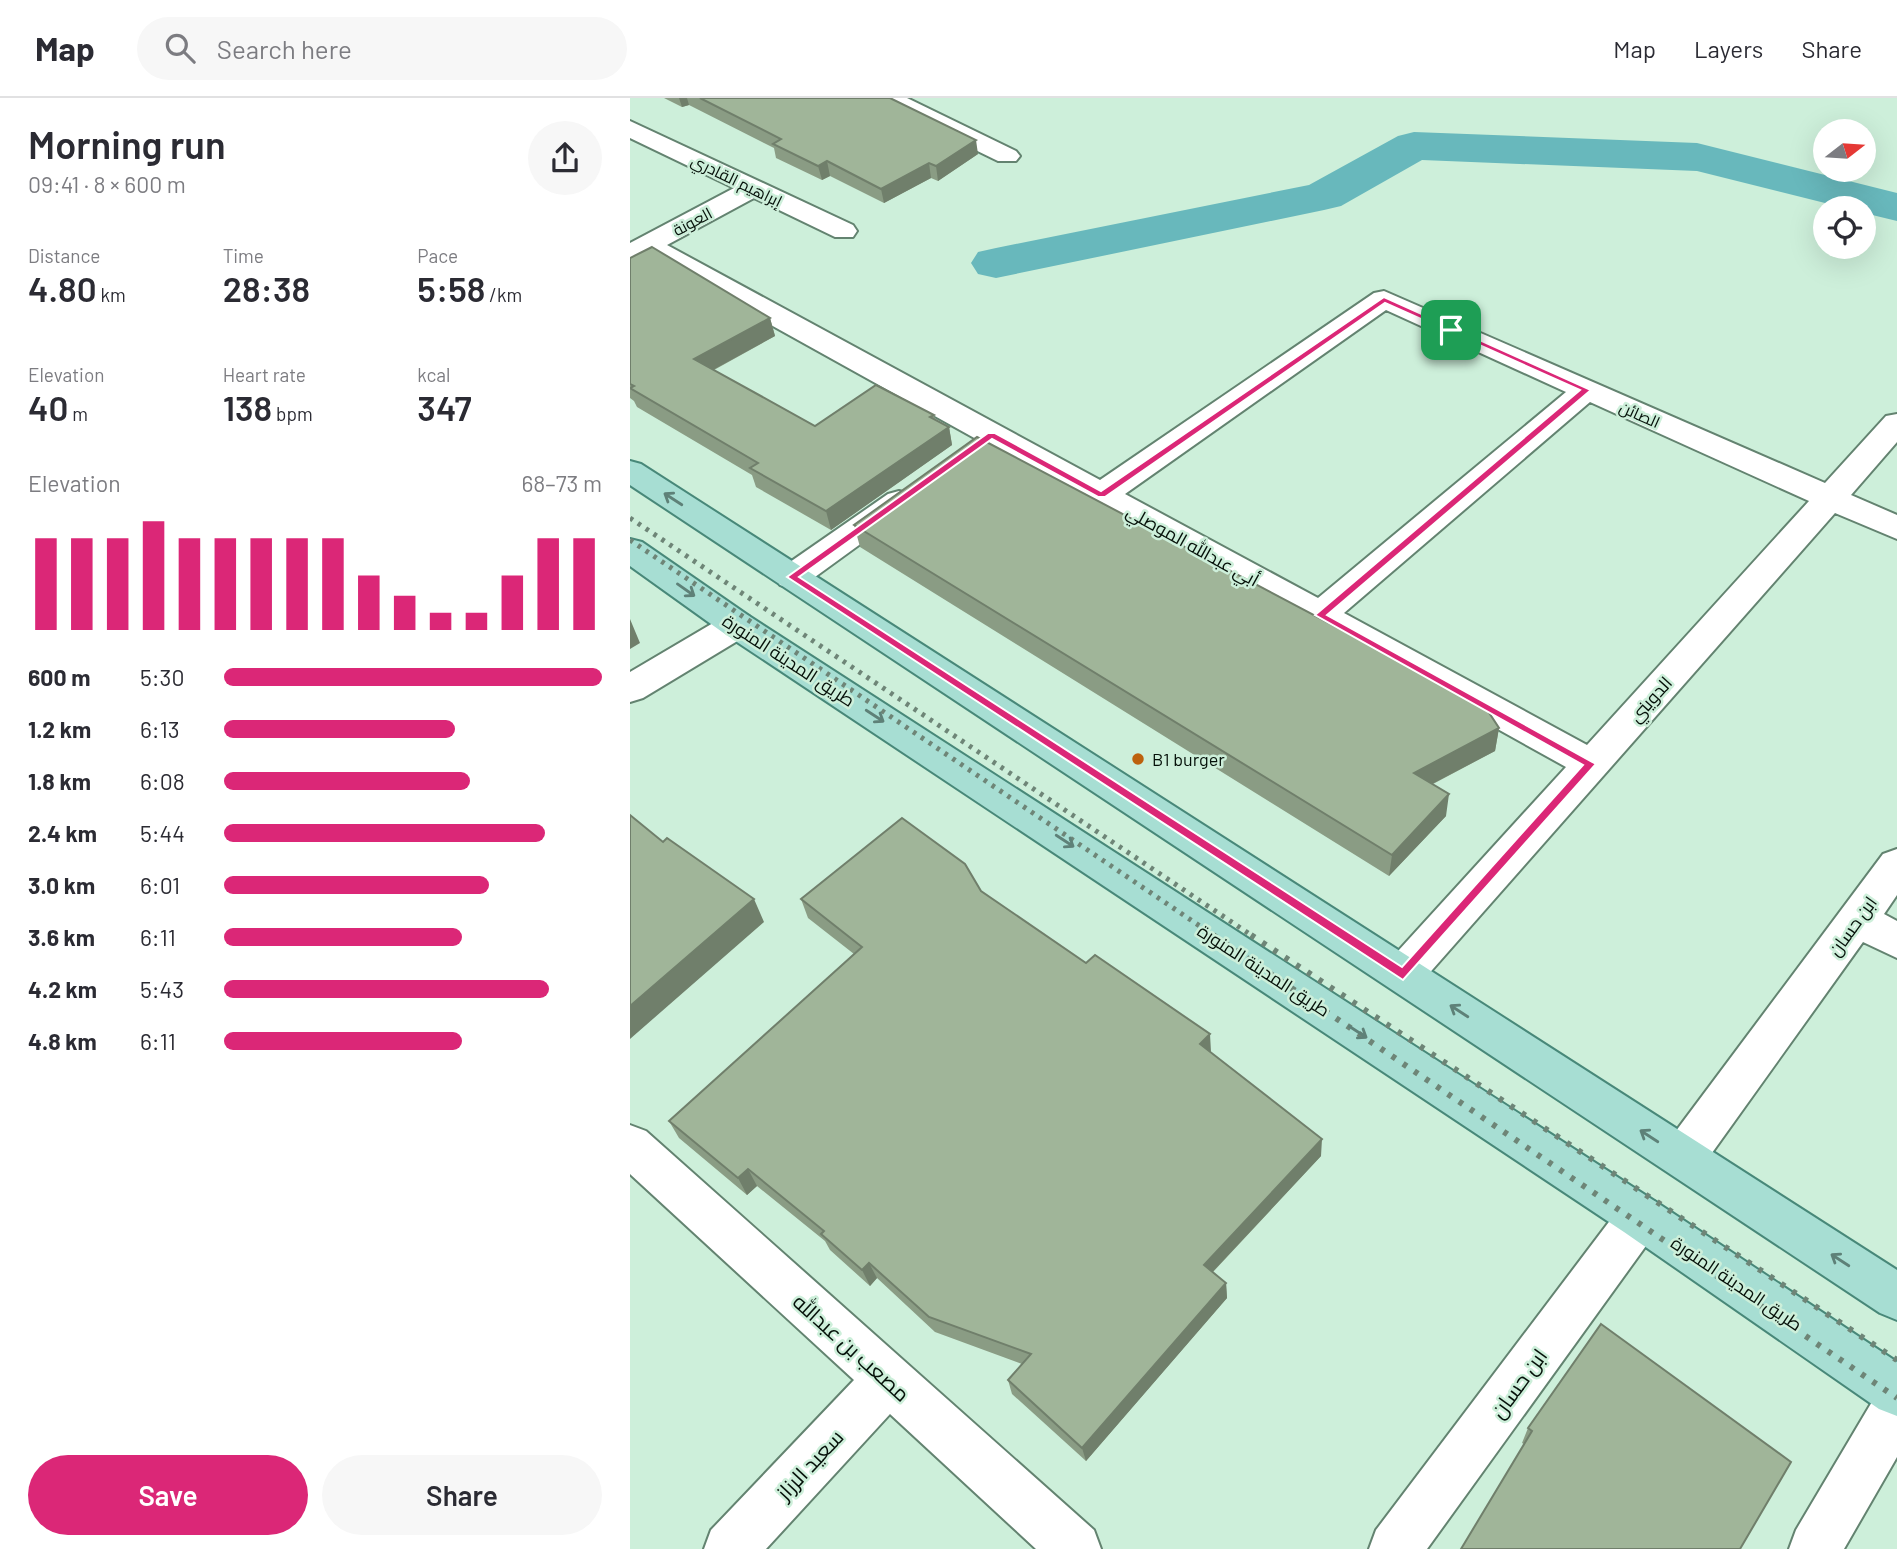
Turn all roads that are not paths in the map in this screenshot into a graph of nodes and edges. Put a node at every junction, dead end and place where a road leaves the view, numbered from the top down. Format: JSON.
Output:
{"nodes":[{"id":1,"x":888,"y":98,"type":"edge"},
{"id":2,"x":630,"y":128,"type":"edge"},
{"id":3,"x":1007,"y":156,"type":"dead end"},
{"id":4,"x":753,"y":188,"type":"junction"},
{"id":5,"x":844,"y":231,"type":"dead end"},
{"id":6,"x":639,"y":249,"type":"edge"},
{"id":7,"x":1587,"y":390,"type":"junction"},
{"id":8,"x":1897,"y":423,"type":"edge"},
{"id":9,"x":630,"y":471,"type":"edge"},
{"id":10,"x":924,"y":483,"type":"edge"},
{"id":11,"x":1101,"y":495,"type":"junction"},
{"id":12,"x":1829,"y":499,"type":"junction"},
{"id":13,"x":1897,"y":528,"type":"edge"},
{"id":14,"x":630,"y":550,"type":"edge"},
{"id":15,"x":792,"y":577,"type":"junction"},
{"id":16,"x":1320,"y":615,"type":"junction"},
{"id":17,"x":737,"y":625,"type":"junction"},
{"id":18,"x":630,"y":689,"type":"edge"},
{"id":19,"x":1591,"y":764,"type":"junction"},
{"id":20,"x":1897,"y":865,"type":"edge"},
{"id":21,"x":1857,"y":919,"type":"junction"},
{"id":22,"x":1897,"y":941,"type":"edge"},
{"id":23,"x":1403,"y":974,"type":"junction"},
{"id":24,"x":630,"y":1145,"type":"edge"},
{"id":25,"x":1683,"y":1157,"type":"junction"},
{"id":26,"x":1640,"y":1217,"type":"junction"},
{"id":27,"x":1897,"y":1297,"type":"edge"},
{"id":28,"x":888,"y":1380,"type":"junction"},
{"id":29,"x":1897,"y":1391,"type":"edge"},
{"id":30,"x":1897,"y":1408,"type":"edge"},
{"id":31,"x":730,"y":1549,"type":"edge"},
{"id":32,"x":1075,"y":1549,"type":"edge"},
{"id":33,"x":1395,"y":1549,"type":"edge"},
{"id":34,"x":1815,"y":1549,"type":"edge"}],
"edges":[{"from":1,"to":3,"type":"street"},
{"from":2,"to":4,"type":"street","name":"إبراهيم القادري"},
{"from":4,"to":5,"type":"street","name":"إبراهيم القادري"},
{"from":4,"to":6,"type":"street","name":"العونة"},
{"from":6,"to":11,"type":"street","name":"أبي عبدالله الموصلي"},
{"from":7,"to":11,"type":"street","name":"الصائن"},
{"from":7,"to":12,"type":"street","name":"الصائن"},
{"from":7,"to":16,"type":"street"},
{"from":8,"to":12,"type":"street","name":"الدويني"},
{"from":15,"to":9,"type":"main road","one_way":true},
{"from":10,"to":15,"type":"street"},
{"from":11,"to":16,"type":"street","name":"أبي عبدالله الموصلي"},
{"from":12,"to":13,"type":"street","name":"الصائن"},
{"from":12,"to":19,"type":"street","name":"الدويني"},
{"from":14,"to":17,"type":"main road","name":"طريق المدينة المنورة","one_way":true},
{"from":15,"to":23,"type":"main road"},
{"from":16,"to":19,"type":"street","name":"أبي عبدالله الموصلي"},
{"from":17,"to":18,"type":"street"},
{"from":17,"to":26,"type":"main road","name":"طريق المدينة المنورة","one_way":true},
{"from":19,"to":23,"type":"street","name":"الدويني"},
{"from":20,"to":21,"type":"street","name":"ابن حسان"},
{"from":21,"to":22,"type":"street"},
{"from":21,"to":25,"type":"street","name":"ابن حسان"},
{"from":25,"to":23,"type":"main road","one_way":true},
{"from":24,"to":28,"type":"street","name":"مصعب بن عبدالله"},
{"from":27,"to":25,"type":"main road","one_way":true},
{"from":26,"to":29,"type":"main road","name":"طريق المدينة المنورة"},
{"from":26,"to":33,"type":"street","name":"ابن حسان"},
{"from":28,"to":31,"type":"street","name":"سعيد الرزاز"},
{"from":28,"to":32,"type":"street","name":"مصعب بن عبدالله"},
{"from":30,"to":34,"type":"street"}]}
